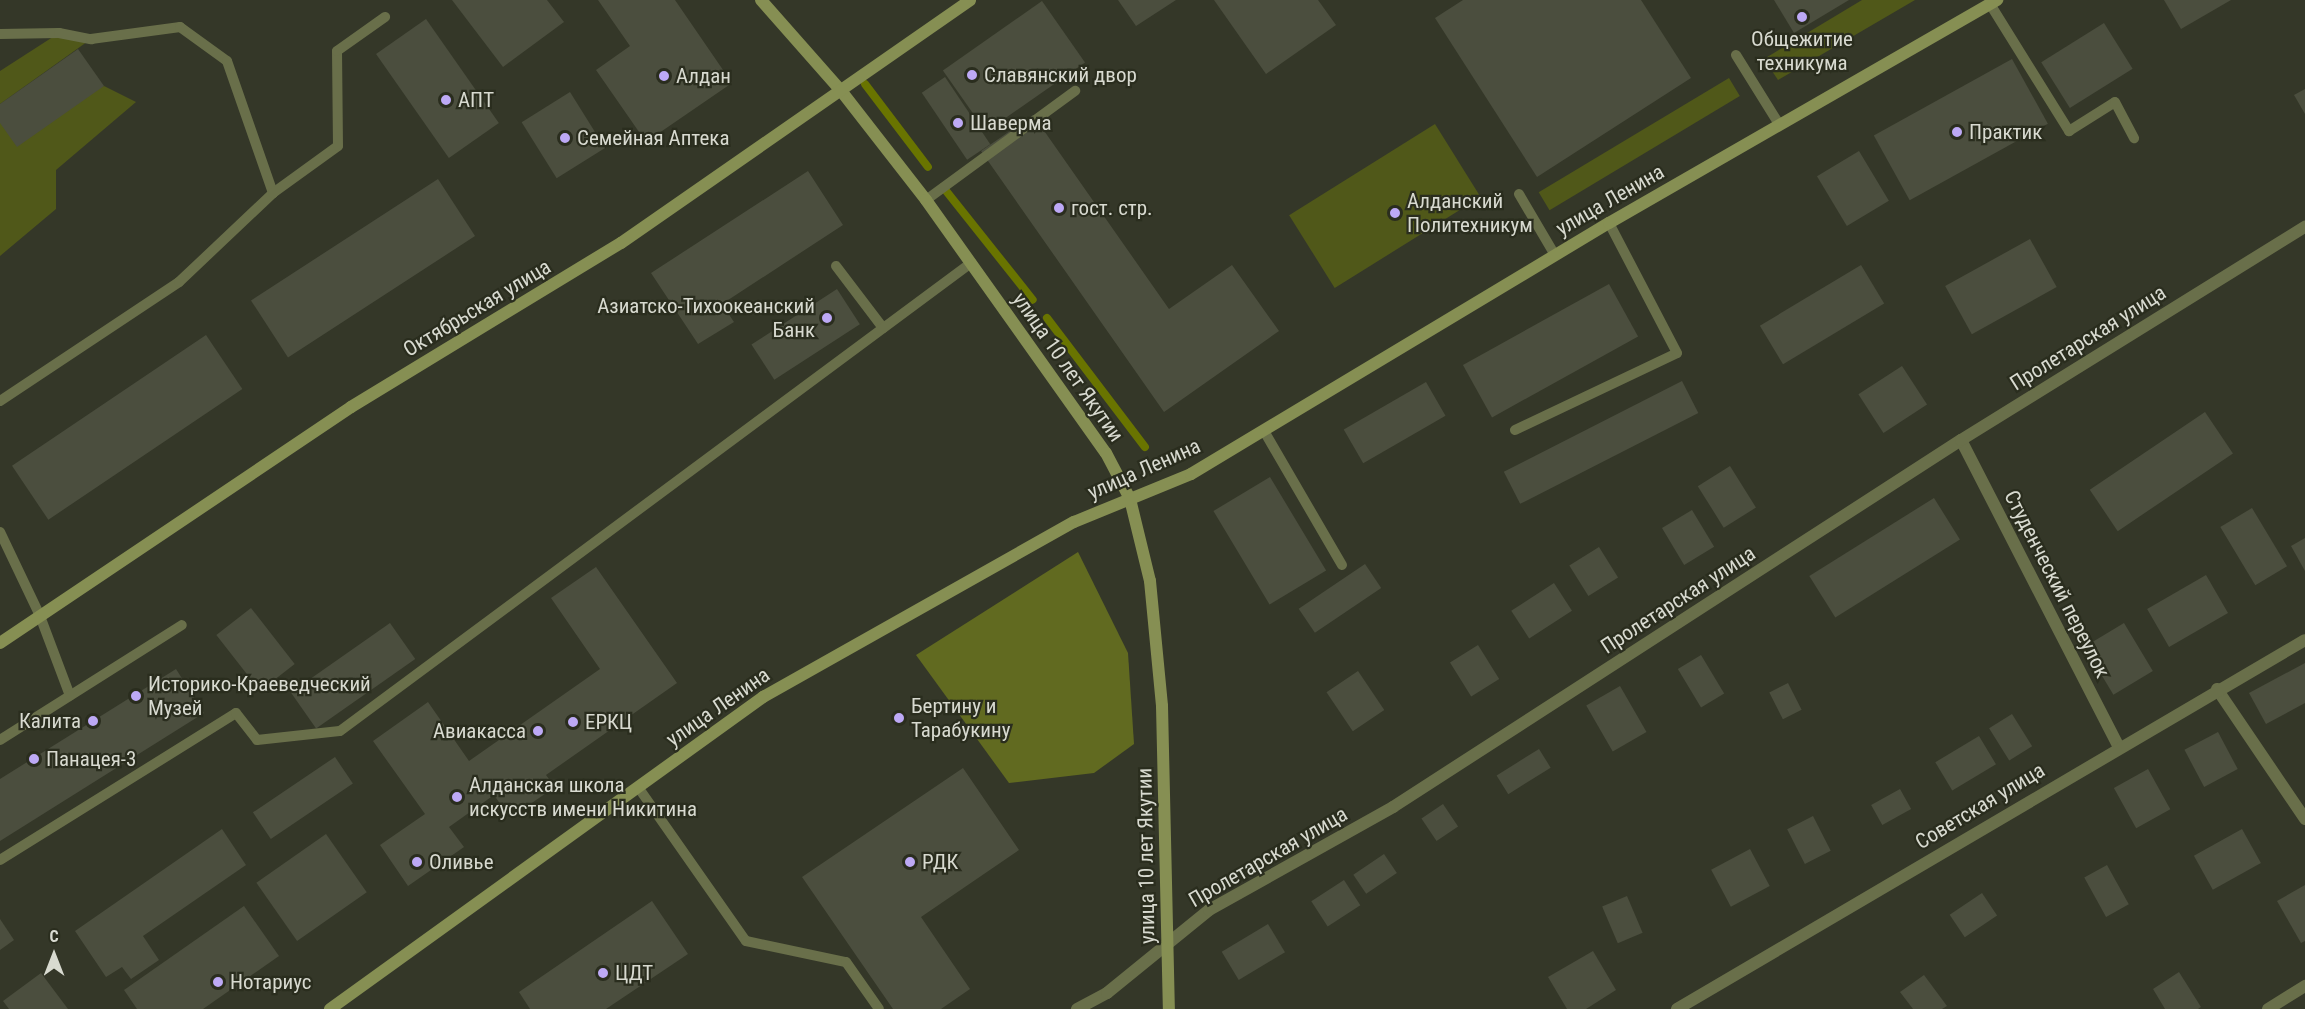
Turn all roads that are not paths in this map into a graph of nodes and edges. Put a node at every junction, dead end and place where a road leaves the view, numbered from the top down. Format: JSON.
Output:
{"nodes":[{"id":1,"x":761,"y":0,"type":"edge"},
{"id":2,"x":970,"y":0,"type":"edge"},
{"id":3,"x":1994,"y":2,"type":"edge"},
{"id":4,"x":385,"y":17,"type":"dead end"},
{"id":5,"x":0,"y":34,"type":"edge"},
{"id":6,"x":1736,"y":55,"type":"dead end"},
{"id":7,"x":1075,"y":91,"type":"dead end"},
{"id":8,"x":843,"y":92,"type":"junction"},
{"id":9,"x":1779,"y":124,"type":"junction"},
{"id":10,"x":2134,"y":138,"type":"dead end"},
{"id":11,"x":273,"y":193,"type":"junction"},
{"id":12,"x":1519,"y":194,"type":"dead end"},
{"id":13,"x":926,"y":200,"type":"junction"},
{"id":14,"x":1609,"y":223,"type":"junction"},
{"id":15,"x":2305,"y":228,"type":"edge"},
{"id":16,"x":1555,"y":255,"type":"junction"},
{"id":17,"x":971,"y":263,"type":"junction"},
{"id":18,"x":836,"y":266,"type":"dead end"},
{"id":19,"x":884,"y":328,"type":"junction"},
{"id":20,"x":0,"y":401,"type":"edge"},
{"id":21,"x":1515,"y":430,"type":"dead end"},
{"id":22,"x":1264,"y":431,"type":"junction"},
{"id":23,"x":1961,"y":440,"type":"junction"},
{"id":24,"x":1130,"y":499,"type":"junction"},
{"id":25,"x":0,"y":532,"type":"edge"},
{"id":26,"x":1342,"y":565,"type":"dead end"},
{"id":27,"x":39,"y":616,"type":"junction"},
{"id":28,"x":182,"y":625,"type":"dead end"},
{"id":29,"x":2305,"y":640,"type":"edge"},
{"id":30,"x":0,"y":643,"type":"edge"},
{"id":31,"x":2217,"y":689,"type":"junction"},
{"id":32,"x":70,"y":696,"type":"junction"},
{"id":33,"x":0,"y":740,"type":"edge"},
{"id":34,"x":2119,"y":747,"type":"junction"},
{"id":35,"x":638,"y":787,"type":"junction"},
{"id":36,"x":2305,"y":819,"type":"edge"},
{"id":37,"x":0,"y":860,"type":"edge"},
{"id":38,"x":1166,"y":946,"type":"junction"},
{"id":39,"x":2305,"y":986,"type":"edge"},
{"id":40,"x":330,"y":1009,"type":"edge"},
{"id":41,"x":879,"y":1009,"type":"edge"},
{"id":42,"x":1077,"y":1009,"type":"edge"},
{"id":43,"x":1169,"y":1009,"type":"edge"},
{"id":44,"x":1677,"y":1009,"type":"edge"},
{"id":45,"x":2268,"y":1009,"type":"edge"}],
"edges":[{"from":1,"to":8,"type":"main road","name":"улица 10 лет Якутии"},
{"from":2,"to":8,"type":"main road","name":"Октябрьская улица"},
{"from":3,"to":9,"type":"main road","name":"улица Ленина"},
{"from":3,"to":10,"type":"lane"},
{"from":4,"to":11,"type":"lane"},
{"from":5,"to":11,"type":"lane"},
{"from":6,"to":9,"type":"lane"},
{"from":7,"to":13,"type":"lane"},
{"from":8,"to":13,"type":"main road","name":"улица 10 лет Якутии"},
{"from":8,"to":27,"type":"main road","name":"Октябрьская улица"},
{"from":9,"to":14,"type":"main road","name":"улица Ленина"},
{"from":11,"to":20,"type":"lane"},
{"from":12,"to":16,"type":"lane"},
{"from":13,"to":17,"type":"main road","name":"улица 10 лет Якутии"},
{"from":14,"to":16,"type":"main road","name":"улица Ленина"},
{"from":14,"to":21,"type":"lane"},
{"from":15,"to":23,"type":"street","name":"Пролетарская улица"},
{"from":16,"to":22,"type":"main road","name":"улица Ленина"},
{"from":17,"to":19,"type":"lane"},
{"from":17,"to":24,"type":"main road","name":"улица 10 лет Якутии"},
{"from":18,"to":19,"type":"lane"},
{"from":19,"to":37,"type":"lane"},
{"from":22,"to":24,"type":"main road","name":"улица Ленина"},
{"from":22,"to":26,"type":"lane"},
{"from":23,"to":34,"type":"street","name":"Студенческий переулок"},
{"from":23,"to":38,"type":"street","name":"Пролетарская улица"},
{"from":24,"to":35,"type":"main road","name":"улица Ленина"},
{"from":24,"to":38,"type":"main road","name":"улица 10 лет Якутии"},
{"from":25,"to":27,"type":"lane"},
{"from":27,"to":30,"type":"main road","name":"Октябрьская улица"},
{"from":27,"to":32,"type":"lane"},
{"from":28,"to":32,"type":"lane"},
{"from":29,"to":31,"type":"street","name":"Советская улица"},
{"from":31,"to":34,"type":"street","name":"Советская улица"},
{"from":31,"to":36,"type":"street"},
{"from":32,"to":33,"type":"lane"},
{"from":34,"to":44,"type":"street","name":"Советская улица"},
{"from":35,"to":40,"type":"main road","name":"улица Ленина"},
{"from":35,"to":41,"type":"lane"},
{"from":38,"to":42,"type":"street","name":"Пролетарская улица"},
{"from":38,"to":43,"type":"main road","name":"улица 10 лет Якутии"},
{"from":39,"to":45,"type":"street"}]}
